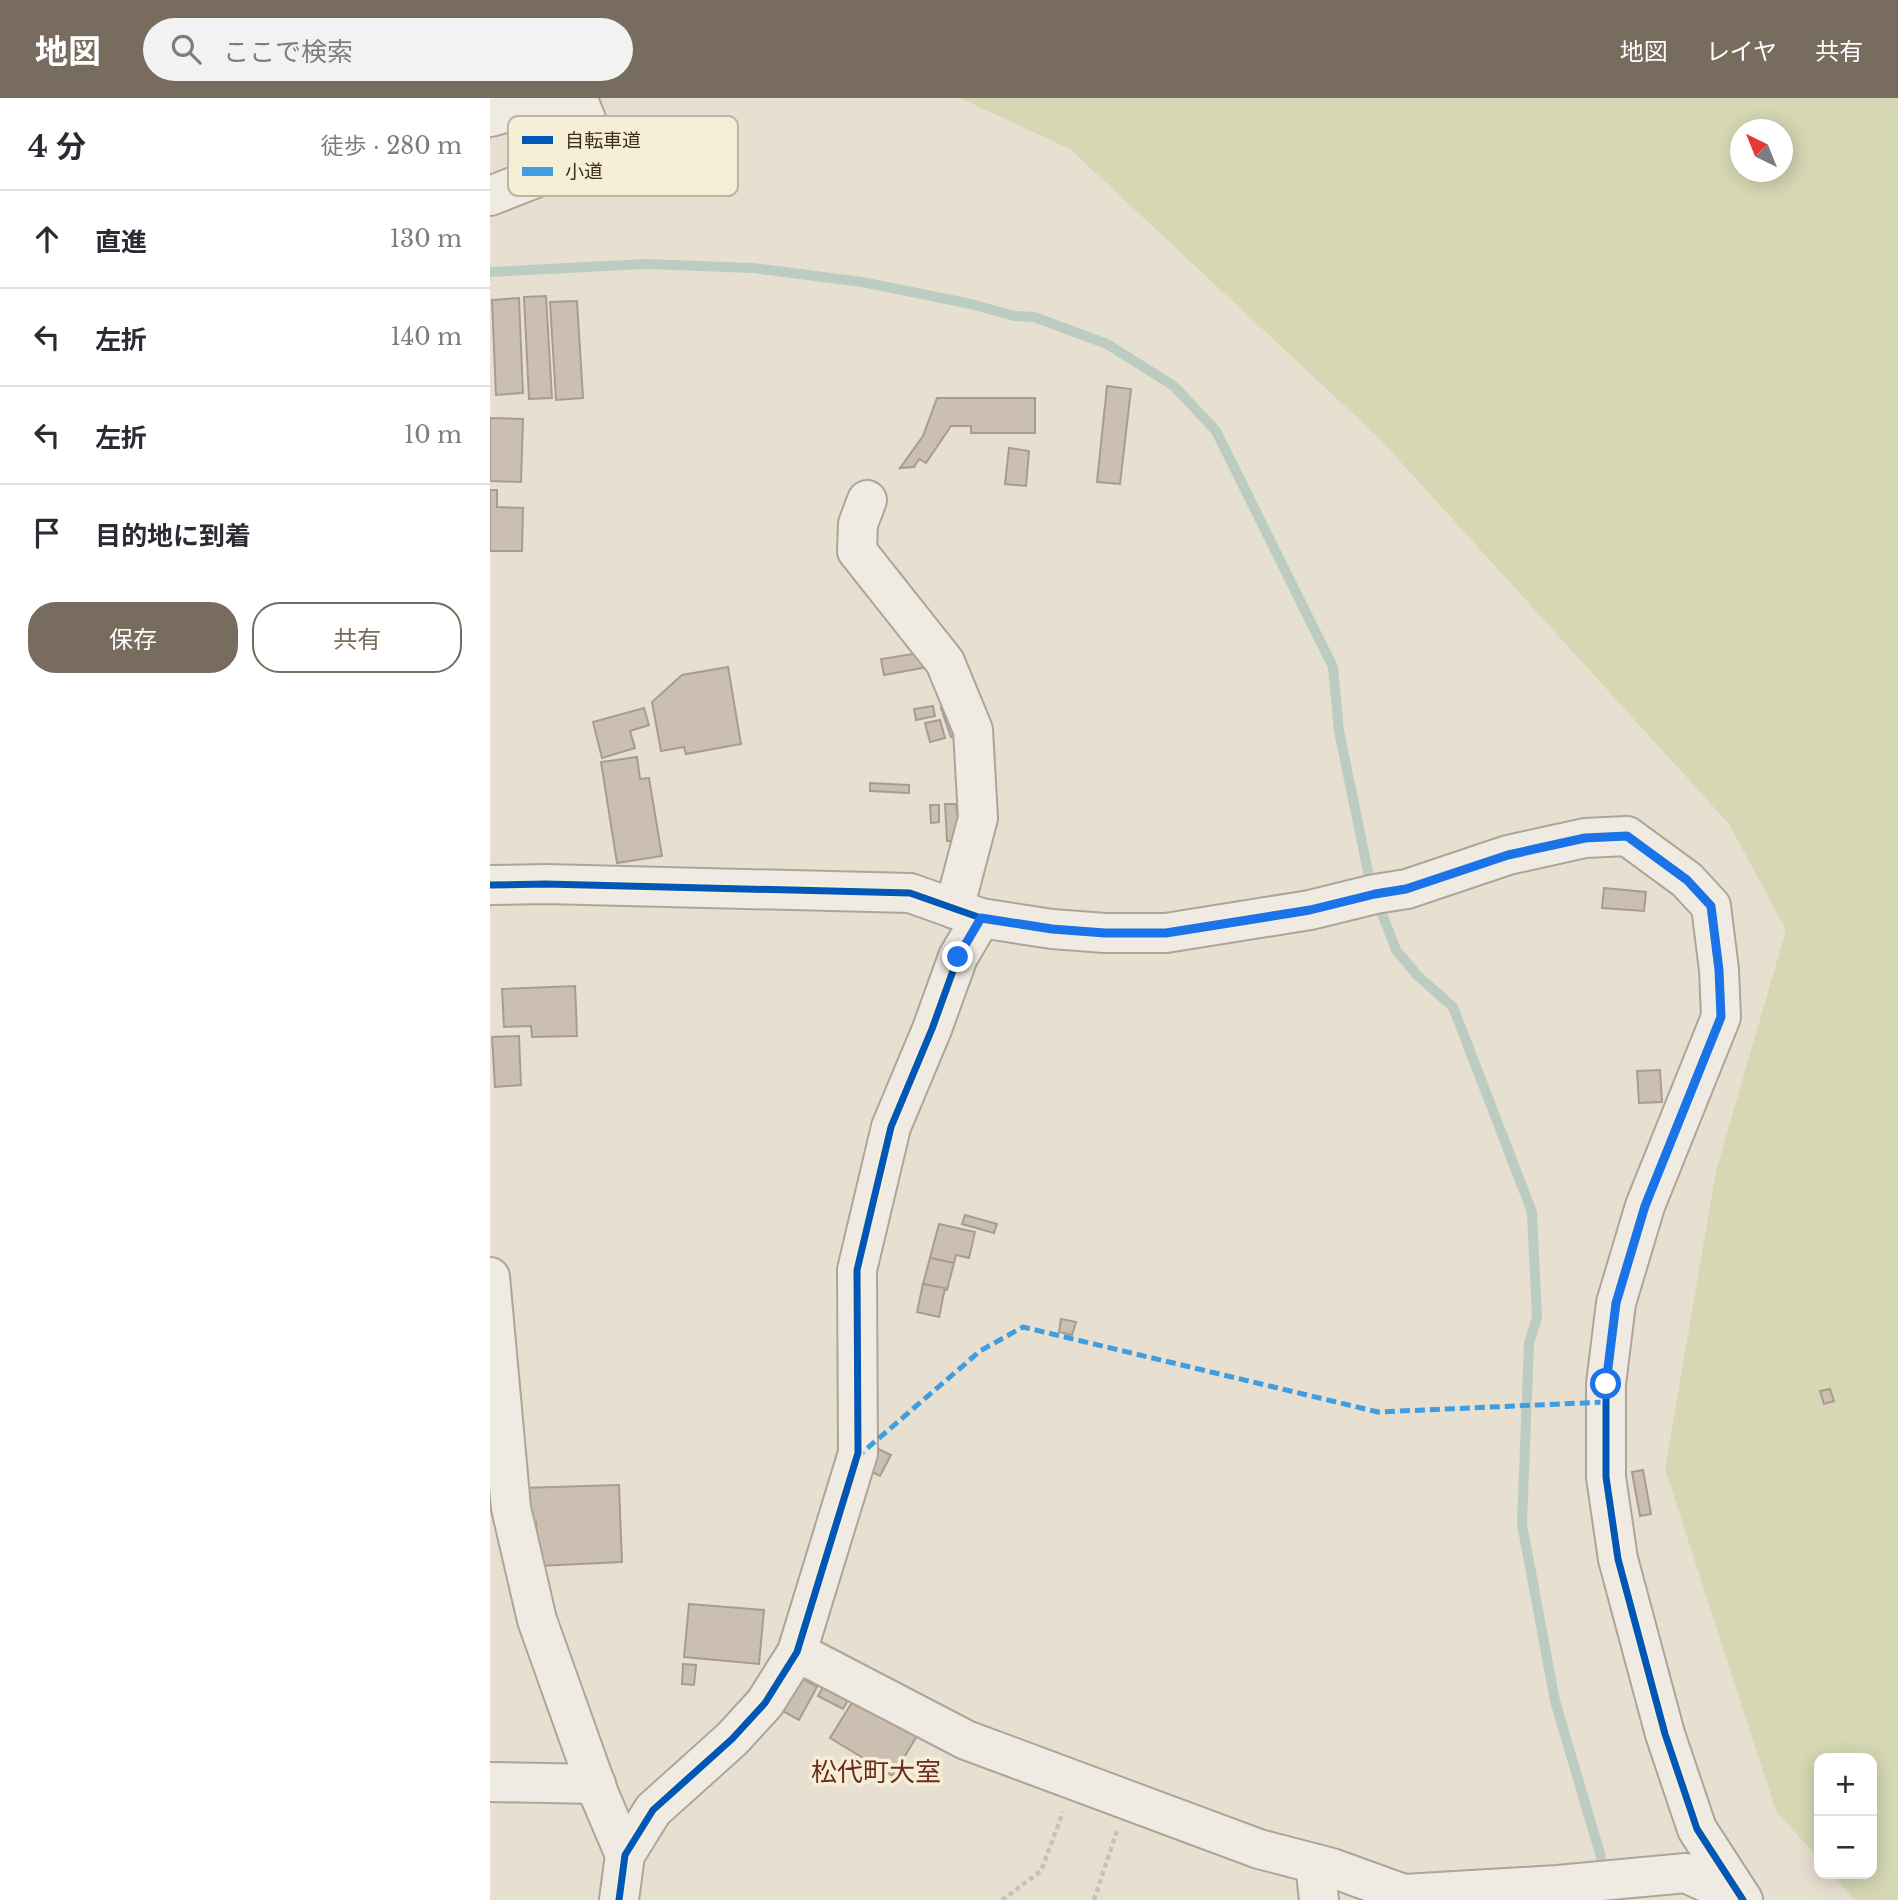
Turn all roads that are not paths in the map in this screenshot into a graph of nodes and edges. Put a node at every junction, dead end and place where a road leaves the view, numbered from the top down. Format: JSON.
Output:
{"nodes":[{"id":1,"x":585,"y":116,"type":"edge"},
{"id":2,"x":490,"y":117,"type":"edge"},
{"id":3,"x":508,"y":189,"type":"edge"},
{"id":4,"x":490,"y":196,"type":"edge"},
{"id":5,"x":867,"y":500,"type":"dead end"},
{"id":6,"x":490,"y":885,"type":"edge"},
{"id":7,"x":967,"y":914,"type":"junction"},
{"id":8,"x":490,"y":1277,"type":"edge"},
{"id":9,"x":797,"y":1652,"type":"junction"},
{"id":10,"x":490,"y":1782,"type":"edge"},
{"id":11,"x":596,"y":1784,"type":"junction"},
{"id":12,"x":625,"y":1855,"type":"junction"},
{"id":13,"x":1317,"y":1882,"type":"edge"},
{"id":14,"x":619,"y":1900,"type":"edge"},
{"id":15,"x":1742,"y":1900,"type":"edge"}],
"edges":[{"from":1,"to":2,"type":"street"},
{"from":3,"to":4,"type":"street"},
{"from":5,"to":7,"type":"street"},
{"from":6,"to":7,"type":"street"},
{"from":7,"to":9,"type":"street"},
{"from":7,"to":15,"type":"street"},
{"from":8,"to":11,"type":"street"},
{"from":9,"to":12,"type":"street"},
{"from":9,"to":13,"type":"street"},
{"from":10,"to":11,"type":"street"},
{"from":11,"to":12,"type":"street"},
{"from":12,"to":14,"type":"street"},
{"from":13,"to":15,"type":"street"}]}
